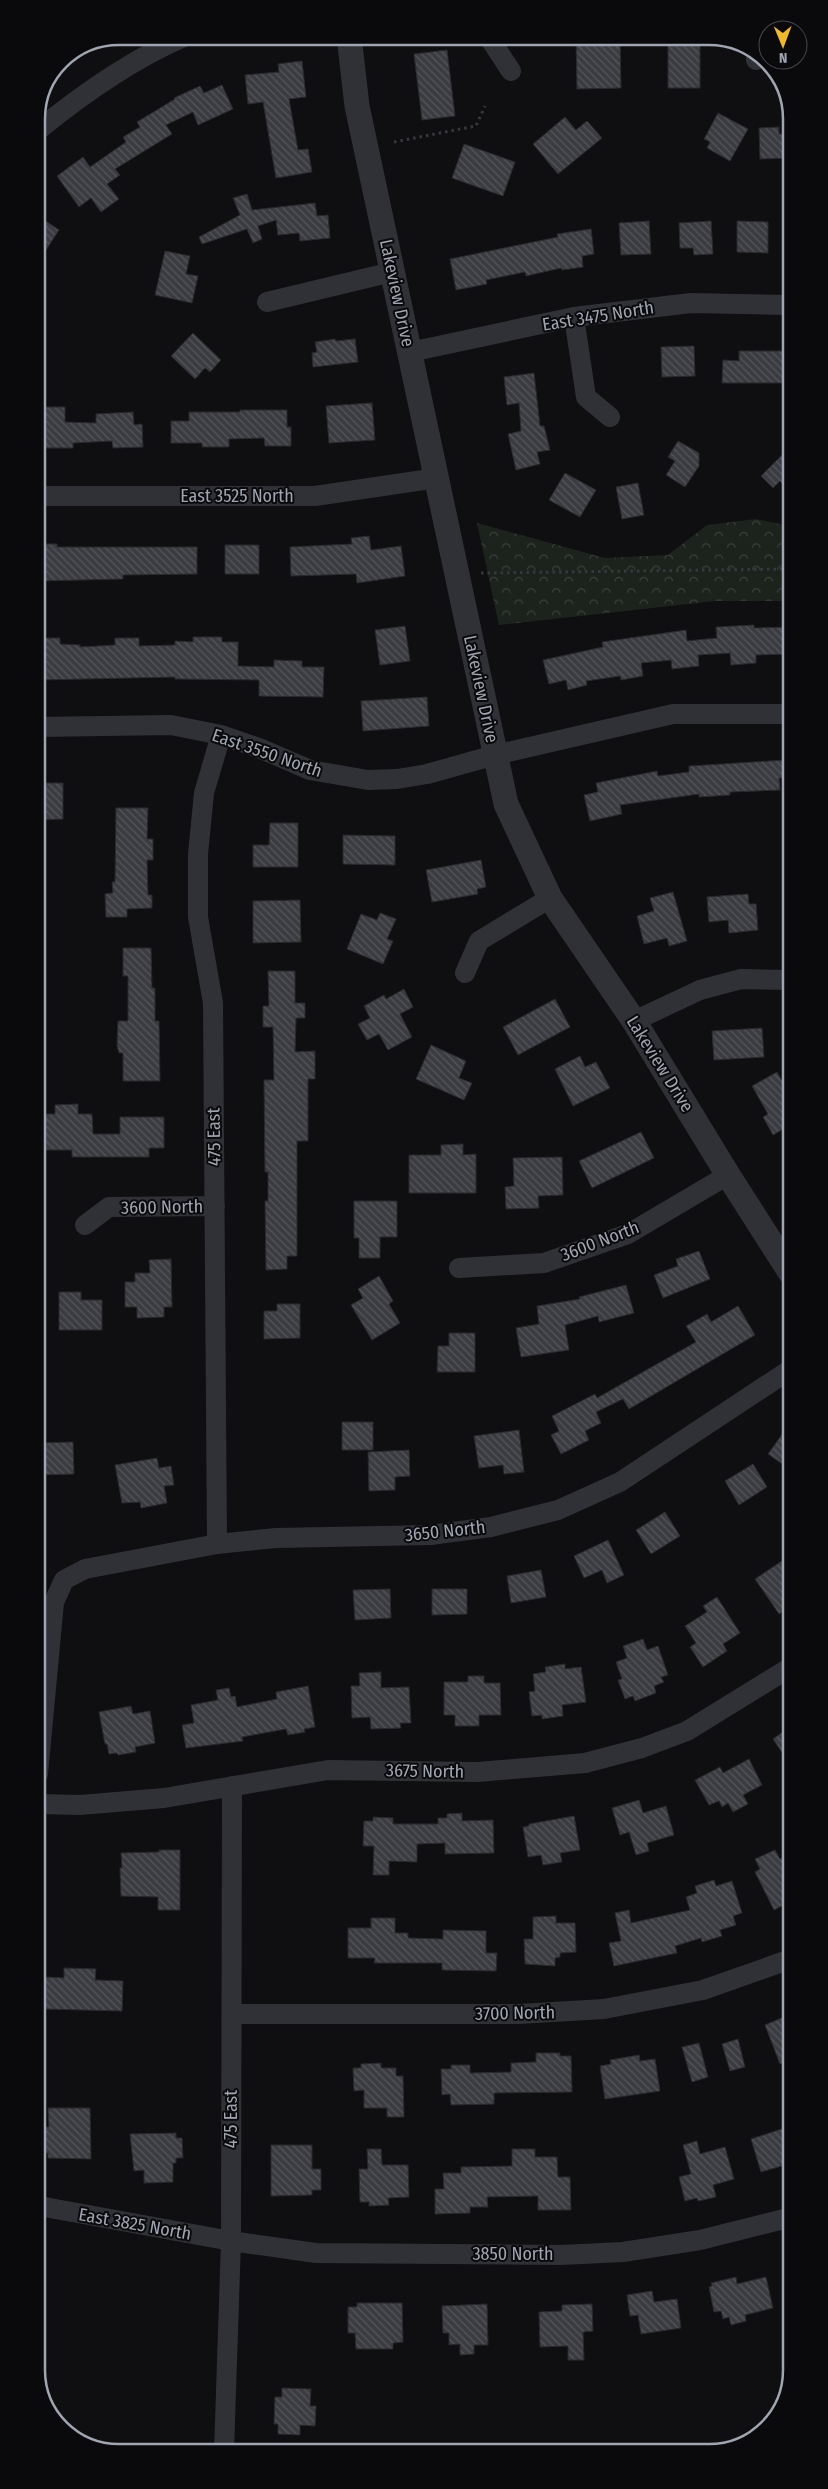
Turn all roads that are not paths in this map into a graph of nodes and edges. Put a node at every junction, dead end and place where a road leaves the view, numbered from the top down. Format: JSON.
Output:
{"nodes":[{"id":1,"x":167,"y":45,"type":"edge"},
{"id":2,"x":351,"y":45,"type":"edge"},
{"id":3,"x":494,"y":45,"type":"edge"},
{"id":4,"x":511,"y":71,"type":"dead end"},
{"id":5,"x":45,"y":125,"type":"edge"},
{"id":6,"x":392,"y":272,"type":"junction"},
{"id":7,"x":267,"y":302,"type":"dead end"},
{"id":8,"x":783,"y":305,"type":"edge"},
{"id":9,"x":574,"y":317,"type":"junction"},
{"id":10,"x":410,"y":352,"type":"junction"},
{"id":11,"x":610,"y":417,"type":"dead end"},
{"id":12,"x":437,"y":478,"type":"junction"},
{"id":13,"x":45,"y":496,"type":"edge"},
{"id":14,"x":783,"y":714,"type":"edge"},
{"id":15,"x":45,"y":727,"type":"edge"},
{"id":16,"x":220,"y":734,"type":"junction"},
{"id":17,"x":495,"y":755,"type":"junction"},
{"id":18,"x":550,"y":898,"type":"junction"},
{"id":19,"x":464,"y":974,"type":"dead end"},
{"id":20,"x":783,"y":980,"type":"edge"},
{"id":21,"x":634,"y":1021,"type":"junction"},
{"id":22,"x":728,"y":1175,"type":"junction"},
{"id":23,"x":215,"y":1206,"type":"junction"},
{"id":24,"x":85,"y":1225,"type":"dead end"},
{"id":25,"x":783,"y":1261,"type":"edge"},
{"id":26,"x":459,"y":1268,"type":"dead end"},
{"id":27,"x":783,"y":1374,"type":"edge"},
{"id":28,"x":217,"y":1544,"type":"junction"},
{"id":29,"x":783,"y":1672,"type":"edge"},
{"id":30,"x":45,"y":1699,"type":"edge"},
{"id":31,"x":232,"y":1786,"type":"junction"},
{"id":32,"x":45,"y":1804,"type":"edge"},
{"id":33,"x":783,"y":1962,"type":"edge"},
{"id":34,"x":232,"y":2014,"type":"junction"},
{"id":35,"x":45,"y":2207,"type":"edge"},
{"id":36,"x":783,"y":2218,"type":"edge"},
{"id":37,"x":231,"y":2241,"type":"junction"},
{"id":38,"x":224,"y":2444,"type":"edge"}],
"edges":[{"from":1,"to":5,"type":"street"},
{"from":2,"to":6,"type":"street","name":"Lakeview Drive"},
{"from":3,"to":4,"type":"street"},
{"from":6,"to":7,"type":"street"},
{"from":6,"to":10,"type":"street","name":"Lakeview Drive"},
{"from":8,"to":9,"type":"street","name":"East 3475 North"},
{"from":9,"to":10,"type":"street","name":"East 3475 North"},
{"from":9,"to":11,"type":"street"},
{"from":10,"to":12,"type":"street","name":"Lakeview Drive"},
{"from":12,"to":13,"type":"street","name":"East 3525 North"},
{"from":12,"to":17,"type":"street","name":"Lakeview Drive"},
{"from":14,"to":17,"type":"street","name":"East 3550 North"},
{"from":15,"to":16,"type":"street","name":"East 3550 North"},
{"from":16,"to":17,"type":"street","name":"East 3550 North"},
{"from":16,"to":23,"type":"street","name":"475 East"},
{"from":17,"to":18,"type":"street","name":"Lakeview Drive"},
{"from":18,"to":19,"type":"street"},
{"from":18,"to":21,"type":"street","name":"Lakeview Drive"},
{"from":20,"to":21,"type":"street"},
{"from":21,"to":22,"type":"street","name":"Lakeview Drive"},
{"from":22,"to":25,"type":"street","name":"Lakeview Drive"},
{"from":22,"to":26,"type":"street","name":"3600 North"},
{"from":23,"to":24,"type":"street","name":"3600 North"},
{"from":23,"to":28,"type":"street","name":"475 East"},
{"from":27,"to":28,"type":"street","name":"3650 North"},
{"from":28,"to":30,"type":"street","name":"3650 North"},
{"from":29,"to":31,"type":"street","name":"3675 North"},
{"from":31,"to":32,"type":"street","name":"3675 North"},
{"from":31,"to":34,"type":"street","name":"475 East"},
{"from":33,"to":34,"type":"street","name":"3700 North"},
{"from":34,"to":37,"type":"street","name":"475 East"},
{"from":35,"to":37,"type":"street","name":"East 3825 North"},
{"from":36,"to":37,"type":"street","name":"3850 North"},
{"from":37,"to":38,"type":"street","name":"475 East"}]}
